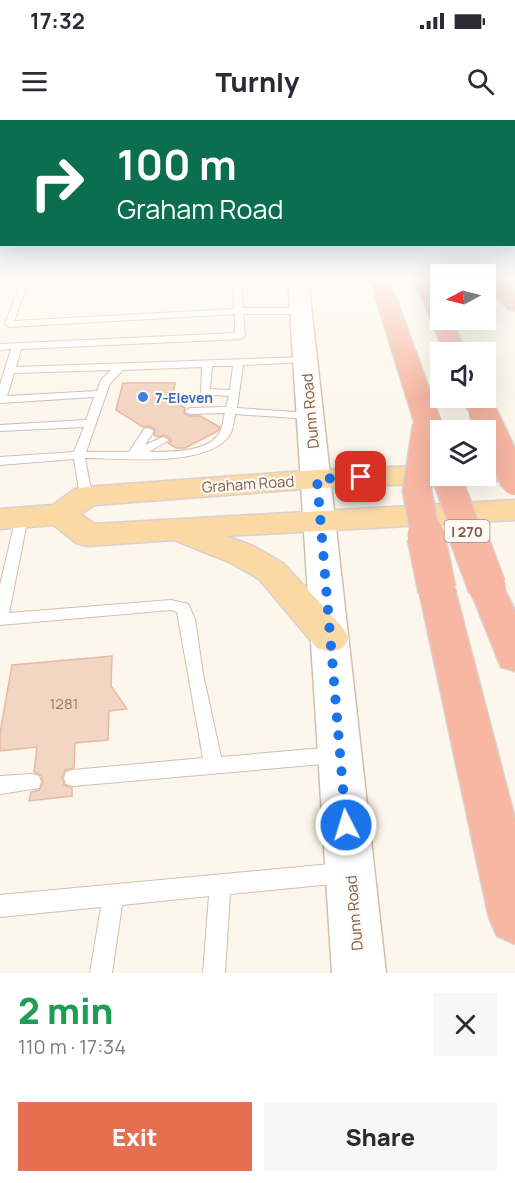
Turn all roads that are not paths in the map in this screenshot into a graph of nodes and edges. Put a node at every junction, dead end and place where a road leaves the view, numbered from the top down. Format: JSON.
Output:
{"nodes":[{"id":1,"x":11,"y":319,"type":"edge"},
{"id":2,"x":105,"y":319,"type":"edge"},
{"id":3,"x":138,"y":319,"type":"edge"},
{"id":4,"x":239,"y":319,"type":"edge"},
{"id":5,"x":302,"y":319,"type":"edge"},
{"id":6,"x":392,"y":319,"type":"edge"},
{"id":7,"x":9,"y":324,"type":"junction"},
{"id":8,"x":137,"y":341,"type":"junction"},
{"id":9,"x":0,"y":346,"type":"edge"},
{"id":10,"x":17,"y":346,"type":"junction"},
{"id":11,"x":305,"y":360,"type":"junction"},
{"id":12,"x":238,"y":363,"type":"junction"},
{"id":13,"x":207,"y":364,"type":"junction"},
{"id":14,"x":120,"y":367,"type":"junction"},
{"id":15,"x":10,"y":370,"type":"junction"},
{"id":16,"x":235,"y":393,"type":"junction"},
{"id":17,"x":101,"y":394,"type":"junction"},
{"id":18,"x":0,"y":399,"type":"edge"},
{"id":19,"x":480,"y":408,"type":"edge"},
{"id":20,"x":231,"y":410,"type":"junction"},
{"id":21,"x":190,"y":411,"type":"dead end"},
{"id":22,"x":310,"y":416,"type":"junction"},
{"id":23,"x":204,"y":418,"type":"dead end"},
{"id":24,"x":91,"y":423,"type":"junction"},
{"id":25,"x":427,"y":426,"type":"junction"},
{"id":26,"x":0,"y":428,"type":"edge"},
{"id":27,"x":148,"y":431,"type":"dead end"},
{"id":28,"x":430,"y":434,"type":"edge"},
{"id":29,"x":163,"y":440,"type":"dead end"},
{"id":30,"x":80,"y":455,"type":"junction"},
{"id":31,"x":133,"y":455,"type":"junction"},
{"id":32,"x":0,"y":461,"type":"edge"},
{"id":33,"x":515,"y":471,"type":"edge"},
{"id":34,"x":496,"y":472,"type":"edge"},
{"id":35,"x":430,"y":474,"type":"edge"},
{"id":36,"x":317,"y":479,"type":"junction"},
{"id":37,"x":515,"y":481,"type":"edge"},
{"id":38,"x":450,"y":486,"type":"edge"},
{"id":39,"x":74,"y":505,"type":"junction"},
{"id":40,"x":515,"y":510,"type":"edge"},
{"id":41,"x":11,"y":518,"type":"edge"},
{"id":42,"x":320,"y":520,"type":"junction"},
{"id":43,"x":174,"y":530,"type":"junction"},
{"id":44,"x":0,"y":618,"type":"edge"},
{"id":45,"x":330,"y":638,"type":"junction"},
{"id":46,"x":515,"y":656,"type":"edge"},
{"id":47,"x":340,"y":755,"type":"junction"},
{"id":48,"x":214,"y":766,"type":"junction"},
{"id":49,"x":73,"y":778,"type":"dead end"},
{"id":50,"x":32,"y":782,"type":"dead end"},
{"id":51,"x":0,"y":785,"type":"edge"},
{"id":52,"x":350,"y":872,"type":"junction"},
{"id":53,"x":219,"y":884,"type":"junction"},
{"id":54,"x":113,"y":894,"type":"junction"},
{"id":55,"x":0,"y":906,"type":"edge"},
{"id":56,"x":515,"y":918,"type":"edge"},
{"id":57,"x":101,"y":973,"type":"edge"},
{"id":58,"x":214,"y":973,"type":"edge"},
{"id":59,"x":359,"y":973,"type":"edge"}],
"edges":[{"from":1,"to":7,"type":"lane"},
{"from":2,"to":7,"type":"lane"},
{"from":3,"to":8,"type":"lane"},
{"from":4,"to":8,"type":"lane"},
{"from":5,"to":11,"type":"street","name":"Dunn Road"},
{"from":6,"to":25,"type":"highway"},
{"from":7,"to":9,"type":"lane"},
{"from":8,"to":10,"type":"lane"},
{"from":9,"to":10,"type":"lane"},
{"from":10,"to":15,"type":"lane"},
{"from":11,"to":12,"type":"lane"},
{"from":11,"to":22,"type":"street","name":"Dunn Road"},
{"from":12,"to":13,"type":"lane"},
{"from":12,"to":16,"type":"lane"},
{"from":13,"to":14,"type":"lane"},
{"from":13,"to":16,"type":"lane"},
{"from":14,"to":15,"type":"lane"},
{"from":14,"to":17,"type":"lane"},
{"from":15,"to":18,"type":"lane"},
{"from":16,"to":20,"type":"lane"},
{"from":17,"to":18,"type":"lane"},
{"from":17,"to":24,"type":"lane"},
{"from":19,"to":37,"type":"highway","bridge":true},
{"from":20,"to":21,"type":"lane"},
{"from":20,"to":22,"type":"lane"},
{"from":20,"to":23,"type":"lane"},
{"from":20,"to":31,"type":"lane"},
{"from":22,"to":36,"type":"street","name":"Dunn Road"},
{"from":24,"to":26,"type":"lane"},
{"from":24,"to":30,"type":"lane"},
{"from":25,"to":28,"type":"highway"},
{"from":25,"to":56,"type":"highway","bridge":true},
{"from":27,"to":31,"type":"lane"},
{"from":29,"to":31,"type":"lane"},
{"from":30,"to":31,"type":"lane"},
{"from":30,"to":32,"type":"lane"},
{"from":30,"to":39,"type":"lane"},
{"from":33,"to":34,"type":"main road"},
{"from":35,"to":36,"type":"main road","name":"Graham Road"},
{"from":36,"to":39,"type":"main road","name":"Graham Road"},
{"from":36,"to":42,"type":"street","name":"Dunn Road"},
{"from":38,"to":46,"type":"highway","number":"I 270","bridge":true},
{"from":39,"to":41,"type":"main road","name":"Graham Road"},
{"from":39,"to":43,"type":"main road"},
{"from":40,"to":42,"type":"main road"},
{"from":41,"to":44,"type":"lane"},
{"from":42,"to":43,"type":"main road"},
{"from":42,"to":45,"type":"street","name":"Dunn Road"},
{"from":43,"to":45,"type":"main road"},
{"from":44,"to":48,"type":"lane"},
{"from":45,"to":47,"type":"street","name":"Dunn Road"},
{"from":47,"to":48,"type":"lane"},
{"from":47,"to":52,"type":"street","name":"Dunn Road"},
{"from":48,"to":49,"type":"lane"},
{"from":50,"to":51,"type":"lane"},
{"from":52,"to":53,"type":"lane"},
{"from":52,"to":59,"type":"street","name":"Dunn Road"},
{"from":53,"to":54,"type":"lane"},
{"from":53,"to":58,"type":"lane"},
{"from":54,"to":55,"type":"lane"},
{"from":54,"to":57,"type":"lane"}]}
